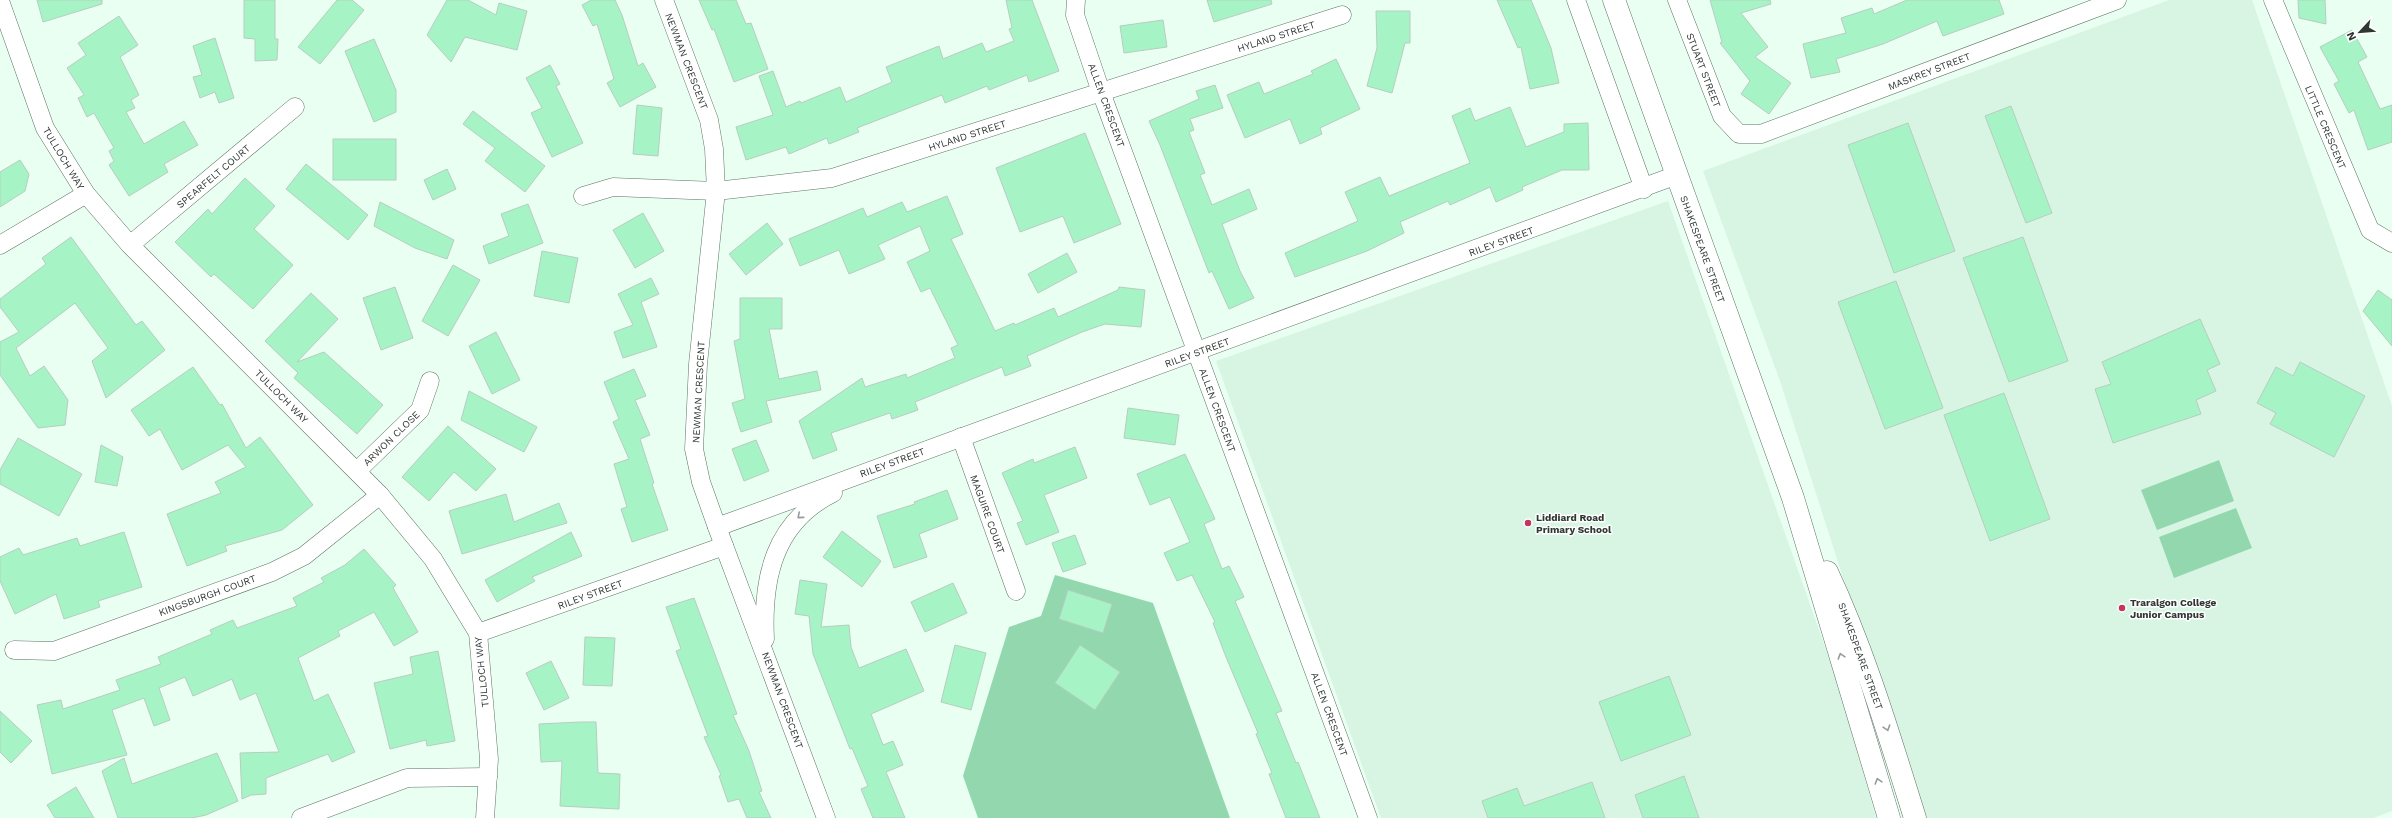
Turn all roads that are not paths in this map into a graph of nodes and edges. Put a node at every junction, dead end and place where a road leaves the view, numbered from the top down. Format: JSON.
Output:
{"nodes":[{"id":1,"x":664,"y":0,"type":"edge"},
{"id":2,"x":1076,"y":0,"type":"edge"},
{"id":3,"x":1576,"y":0,"type":"edge"},
{"id":4,"x":1614,"y":0,"type":"edge"},
{"id":5,"x":1677,"y":0,"type":"edge"},
{"id":6,"x":2117,"y":0,"type":"edge"},
{"id":7,"x":2273,"y":0,"type":"edge"},
{"id":8,"x":0,"y":1,"type":"edge"},
{"id":9,"x":1342,"y":14,"type":"dead end"},
{"id":10,"x":1102,"y":92,"type":"junction"},
{"id":11,"x":295,"y":107,"type":"dead end"},
{"id":12,"x":1739,"y":134,"type":"joint"},
{"id":13,"x":1677,"y":175,"type":"junction"},
{"id":14,"x":1644,"y":189,"type":"junction"},
{"id":15,"x":716,"y":191,"type":"junction"},
{"id":16,"x":86,"y":194,"type":"junction"},
{"id":17,"x":583,"y":196,"type":"dead end"},
{"id":18,"x":2392,"y":243,"type":"edge"},
{"id":19,"x":0,"y":245,"type":"edge"},
{"id":20,"x":130,"y":245,"type":"junction"},
{"id":21,"x":1197,"y":353,"type":"junction"},
{"id":22,"x":430,"y":381,"type":"dead end"},
{"id":23,"x":961,"y":437,"type":"junction"},
{"id":24,"x":894,"y":462,"type":"junction"},
{"id":25,"x":357,"y":470,"type":"junction"},
{"id":26,"x":380,"y":495,"type":"junction"},
{"id":27,"x":1793,"y":498,"type":"junction"},
{"id":28,"x":717,"y":527,"type":"junction"},
{"id":29,"x":724,"y":546,"type":"junction"},
{"id":30,"x":1016,"y":591,"type":"dead end"},
{"id":31,"x":478,"y":634,"type":"junction"},
{"id":32,"x":14,"y":650,"type":"dead end"},
{"id":33,"x":766,"y":657,"type":"junction"},
{"id":34,"x":488,"y":777,"type":"junction"},
{"id":35,"x":301,"y":818,"type":"edge"},
{"id":36,"x":485,"y":818,"type":"edge"},
{"id":37,"x":826,"y":818,"type":"edge"},
{"id":38,"x":1368,"y":818,"type":"edge"},
{"id":39,"x":1889,"y":818,"type":"edge"},
{"id":40,"x":1916,"y":818,"type":"edge"}],
"edges":[{"from":1,"to":15,"type":"street","name":"NEWMAN CRESCENT"},
{"from":2,"to":10,"type":"street","name":"ALLEN CRESCENT"},
{"from":3,"to":14,"type":"street"},
{"from":4,"to":13,"type":"street","name":"SHAKESPEARE STREET"},
{"from":5,"to":12,"type":"street","name":"STUART STREET"},
{"from":6,"to":12,"type":"street","name":"MASKREY STREET"},
{"from":7,"to":18,"type":"street","name":"LITTLE CRESCENT"},
{"from":8,"to":16,"type":"street","name":"TULLOCH WAY"},
{"from":9,"to":10,"type":"street","name":"HYLAND STREET"},
{"from":10,"to":15,"type":"street","name":"HYLAND STREET"},
{"from":10,"to":21,"type":"street","name":"ALLEN CRESCENT"},
{"from":11,"to":20,"type":"street","name":"SPEARFELT COURT"},
{"from":13,"to":14,"type":"street","name":"RILEY STREET"},
{"from":13,"to":27,"type":"street","name":"SHAKESPEARE STREET"},
{"from":14,"to":21,"type":"street","name":"RILEY STREET"},
{"from":15,"to":17,"type":"street","name":"HYLAND STREET"},
{"from":15,"to":28,"type":"street","name":"NEWMAN CRESCENT"},
{"from":16,"to":19,"type":"street"},
{"from":16,"to":20,"type":"street","name":"TULLOCH WAY"},
{"from":20,"to":25,"type":"street","name":"TULLOCH WAY"},
{"from":21,"to":23,"type":"street","name":"RILEY STREET"},
{"from":21,"to":38,"type":"street","name":"ALLEN CRESCENT"},
{"from":22,"to":25,"type":"street","name":"ARWON CLOSE"},
{"from":23,"to":24,"type":"street","name":"RILEY STREET"},
{"from":23,"to":30,"type":"street","name":"MAGUIRE COURT"},
{"from":24,"to":28,"type":"street","name":"RILEY STREET"},
{"from":24,"to":33,"type":"street","one_way":true},
{"from":25,"to":26,"type":"street","name":"TULLOCH WAY"},
{"from":26,"to":31,"type":"street","name":"TULLOCH WAY"},
{"from":26,"to":32,"type":"street","name":"KINGSBURGH COURT"},
{"from":39,"to":27,"type":"street","name":"SHAKESPEARE STREET","one_way":true},
{"from":27,"to":40,"type":"street","name":"SHAKESPEARE STREET","one_way":true},
{"from":28,"to":29,"type":"street","name":"NEWMAN CRESCENT"},
{"from":29,"to":31,"type":"street","name":"RILEY STREET"},
{"from":29,"to":33,"type":"street","name":"NEWMAN CRESCENT"},
{"from":31,"to":34,"type":"street","name":"TULLOCH WAY"},
{"from":33,"to":37,"type":"street","name":"NEWMAN CRESCENT"},
{"from":34,"to":35,"type":"street"},
{"from":34,"to":36,"type":"street","name":"TULLOCH WAY"}]}
